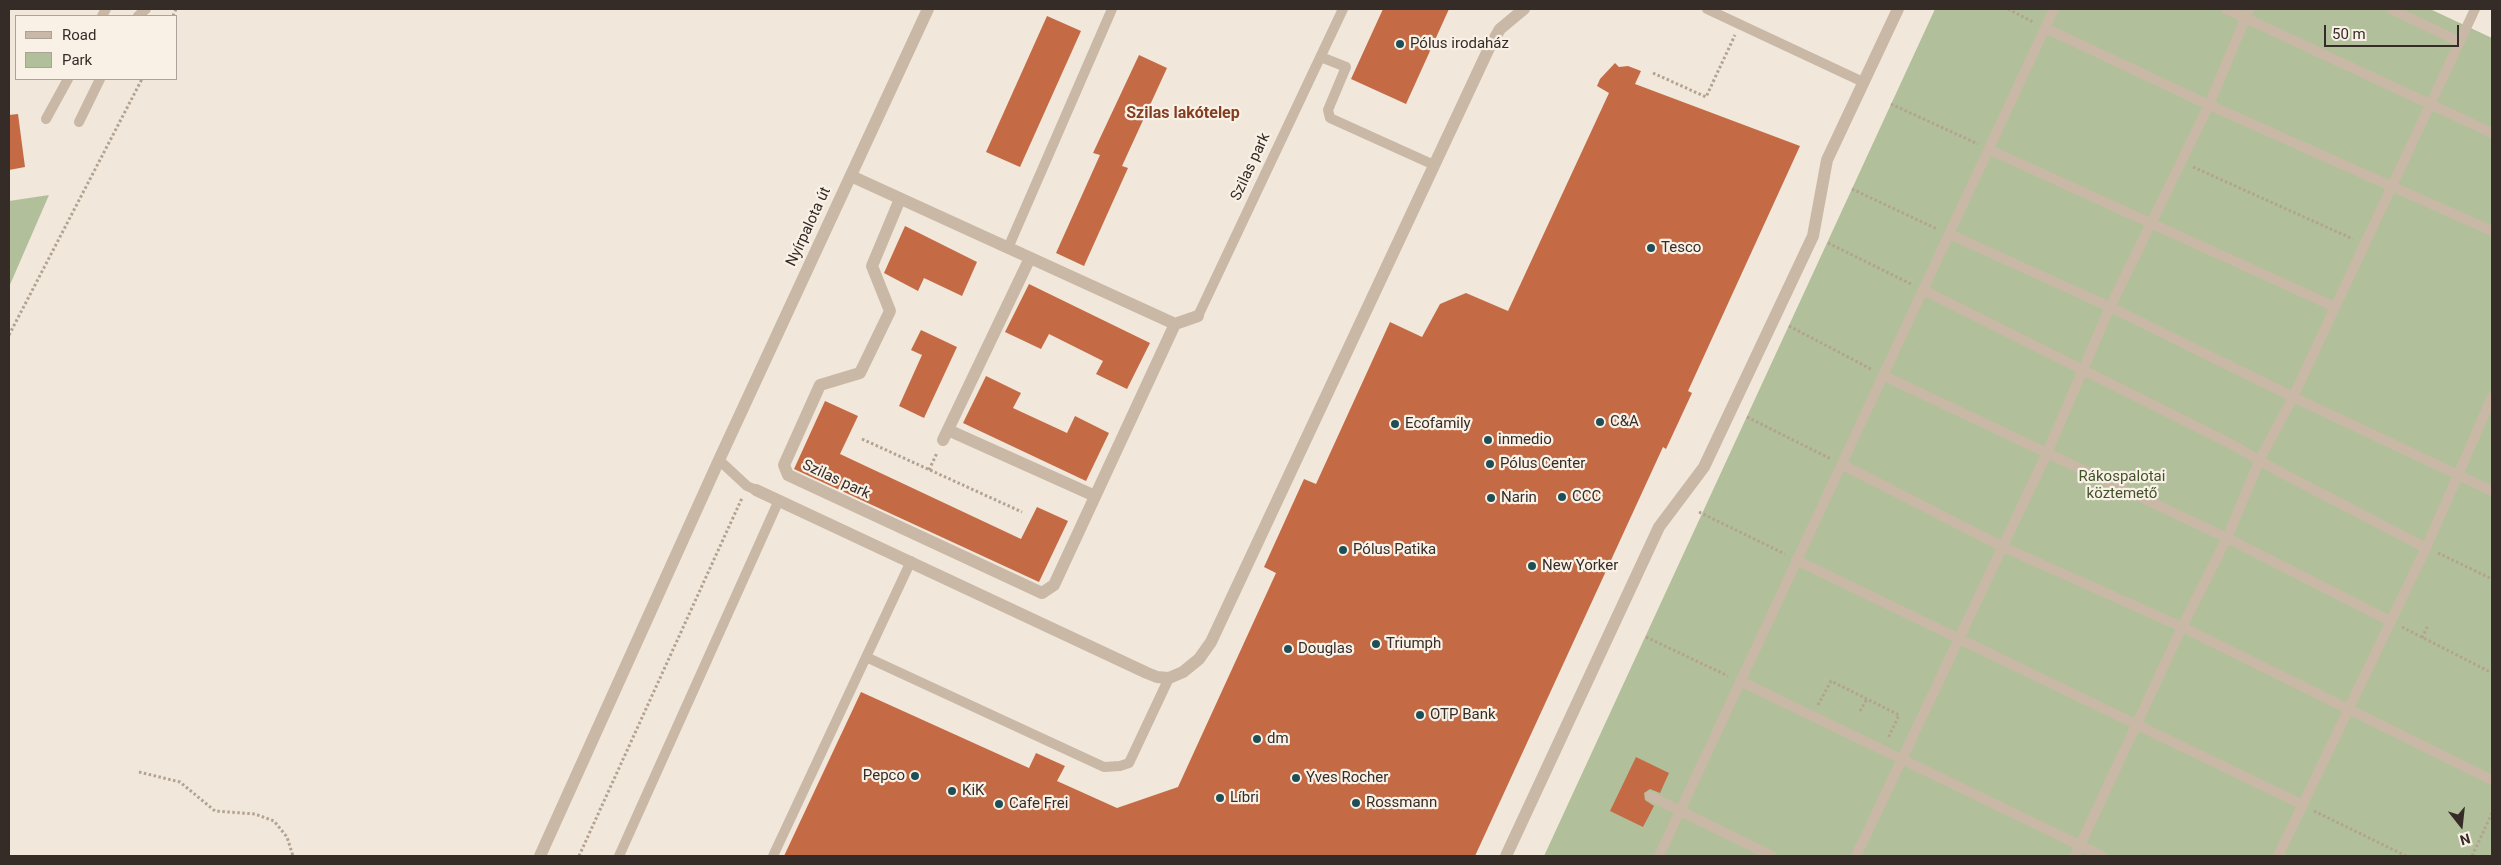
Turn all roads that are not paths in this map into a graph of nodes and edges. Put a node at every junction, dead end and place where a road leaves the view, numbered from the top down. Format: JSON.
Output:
{"nodes":[{"id":1,"x":928,"y":9,"type":"edge"},
{"id":2,"x":1112,"y":9,"type":"edge"},
{"id":3,"x":1343,"y":9,"type":"edge"},
{"id":4,"x":1524,"y":9,"type":"edge"},
{"id":5,"x":1707,"y":9,"type":"edge"},
{"id":6,"x":1898,"y":9,"type":"edge"},
{"id":7,"x":2054,"y":9,"type":"edge"},
{"id":8,"x":2226,"y":9,"type":"edge"},
{"id":9,"x":2391,"y":9,"type":"edge"},
{"id":10,"x":2475,"y":9,"type":"edge"},
{"id":11,"x":2247,"y":13,"type":"edge"},
{"id":12,"x":2045,"y":28,"type":"junction"},
{"id":13,"x":2460,"y":42,"type":"junction"},
{"id":14,"x":1321,"y":57,"type":"junction"},
{"id":15,"x":67,"y":80,"type":"edge"},
{"id":16,"x":100,"y":80,"type":"edge"},
{"id":17,"x":1863,"y":82,"type":"junction"},
{"id":18,"x":2209,"y":105,"type":"junction"},
{"id":19,"x":2430,"y":105,"type":"junction"},
{"id":20,"x":46,"y":119,"type":"dead end"},
{"id":21,"x":79,"y":122,"type":"dead end"},
{"id":22,"x":2492,"y":133,"type":"edge"},
{"id":23,"x":1990,"y":150,"type":"junction"},
{"id":24,"x":1434,"y":165,"type":"junction"},
{"id":25,"x":851,"y":176,"type":"junction"},
{"id":26,"x":2392,"y":186,"type":"junction"},
{"id":27,"x":900,"y":199,"type":"junction"},
{"id":28,"x":2150,"y":223,"type":"junction"},
{"id":29,"x":2492,"y":231,"type":"edge"},
{"id":30,"x":1949,"y":234,"type":"junction"},
{"id":31,"x":1008,"y":248,"type":"junction"},
{"id":32,"x":1030,"y":258,"type":"junction"},
{"id":33,"x":1923,"y":290,"type":"junction"},
{"id":34,"x":2110,"y":307,"type":"junction"},
{"id":35,"x":2335,"y":307,"type":"junction"},
{"id":36,"x":1198,"y":316,"type":"joint"},
{"id":37,"x":1175,"y":324,"type":"junction"},
{"id":38,"x":2083,"y":369,"type":"junction"},
{"id":39,"x":1882,"y":375,"type":"junction"},
{"id":40,"x":2492,"y":396,"type":"edge"},
{"id":41,"x":2293,"y":397,"type":"junction"},
{"id":42,"x":2047,"y":453,"type":"junction"},
{"id":43,"x":2260,"y":459,"type":"junction"},
{"id":44,"x":720,"y":460,"type":"junction"},
{"id":45,"x":1843,"y":465,"type":"junction"},
{"id":46,"x":2458,"y":473,"type":"junction"},
{"id":47,"x":752,"y":488,"type":"joint"},
{"id":48,"x":2492,"y":491,"type":"edge"},
{"id":49,"x":1095,"y":496,"type":"junction"},
{"id":50,"x":778,"y":500,"type":"junction"},
{"id":51,"x":2227,"y":538,"type":"junction"},
{"id":52,"x":2003,"y":547,"type":"junction"},
{"id":53,"x":2426,"y":548,"type":"junction"},
{"id":54,"x":1796,"y":560,"type":"junction"},
{"id":55,"x":911,"y":561,"type":"junction"},
{"id":56,"x":2390,"y":622,"type":"junction"},
{"id":57,"x":2182,"y":627,"type":"junction"},
{"id":58,"x":1960,"y":639,"type":"junction"},
{"id":59,"x":866,"y":657,"type":"junction"},
{"id":60,"x":1169,"y":678,"type":"junction"},
{"id":61,"x":1740,"y":681,"type":"junction"},
{"id":62,"x":2349,"y":710,"type":"junction"},
{"id":63,"x":2136,"y":724,"type":"junction"},
{"id":64,"x":1902,"y":758,"type":"junction"},
{"id":65,"x":2492,"y":780,"type":"edge"},
{"id":66,"x":1650,"y":796,"type":"dead end"},
{"id":67,"x":2302,"y":804,"type":"junction"},
{"id":68,"x":1680,"y":811,"type":"junction"},
{"id":69,"x":2080,"y":846,"type":"junction"},
{"id":70,"x":540,"y":856,"type":"edge"},
{"id":71,"x":619,"y":856,"type":"edge"},
{"id":72,"x":773,"y":856,"type":"edge"},
{"id":73,"x":1506,"y":856,"type":"edge"},
{"id":74,"x":1659,"y":856,"type":"edge"},
{"id":75,"x":1772,"y":856,"type":"edge"},
{"id":76,"x":1856,"y":856,"type":"edge"},
{"id":77,"x":2075,"y":856,"type":"edge"},
{"id":78,"x":2102,"y":856,"type":"edge"},
{"id":79,"x":2278,"y":856,"type":"edge"}],
"edges":[{"from":1,"to":25,"type":"street","name":"Nyírpalota út"},
{"from":2,"to":31,"type":"lane"},
{"from":3,"to":14,"type":"lane","name":"Szilas park"},
{"from":4,"to":24,"type":"street"},
{"from":5,"to":17,"type":"lane"},
{"from":6,"to":17,"type":"street"},
{"from":7,"to":12,"type":"lane"},
{"from":8,"to":11,"type":"lane"},
{"from":9,"to":13,"type":"lane"},
{"from":10,"to":13,"type":"lane"},
{"from":11,"to":18,"type":"lane"},
{"from":11,"to":19,"type":"lane"},
{"from":12,"to":18,"type":"lane"},
{"from":12,"to":23,"type":"lane"},
{"from":13,"to":19,"type":"lane"},
{"from":14,"to":24,"type":"lane"},
{"from":14,"to":36,"type":"lane","name":"Szilas park"},
{"from":15,"to":20,"type":"lane"},
{"from":16,"to":21,"type":"lane"},
{"from":17,"to":73,"type":"street"},
{"from":18,"to":26,"type":"lane"},
{"from":18,"to":28,"type":"lane"},
{"from":19,"to":22,"type":"lane"},
{"from":19,"to":26,"type":"lane"},
{"from":23,"to":28,"type":"lane"},
{"from":23,"to":30,"type":"lane"},
{"from":24,"to":60,"type":"street"},
{"from":25,"to":27,"type":"street"},
{"from":25,"to":44,"type":"street","name":"Nyírpalota út"},
{"from":26,"to":29,"type":"lane"},
{"from":26,"to":35,"type":"lane"},
{"from":27,"to":31,"type":"street"},
{"from":27,"to":49,"type":"street","name":"Szilas park"},
{"from":28,"to":34,"type":"lane"},
{"from":28,"to":35,"type":"lane"},
{"from":30,"to":33,"type":"lane"},
{"from":30,"to":34,"type":"lane"},
{"from":31,"to":32,"type":"street"},
{"from":32,"to":37,"type":"street"},
{"from":32,"to":49,"type":"street"},
{"from":33,"to":38,"type":"lane"},
{"from":33,"to":39,"type":"lane"},
{"from":34,"to":38,"type":"lane"},
{"from":34,"to":41,"type":"lane"},
{"from":35,"to":41,"type":"lane"},
{"from":36,"to":37,"type":"street","name":"Szilas park"},
{"from":37,"to":49,"type":"street","name":"Szilas park"},
{"from":38,"to":42,"type":"lane"},
{"from":38,"to":43,"type":"lane"},
{"from":39,"to":42,"type":"lane"},
{"from":39,"to":45,"type":"lane"},
{"from":40,"to":46,"type":"lane"},
{"from":41,"to":43,"type":"lane"},
{"from":41,"to":46,"type":"lane"},
{"from":42,"to":51,"type":"lane"},
{"from":42,"to":52,"type":"lane"},
{"from":43,"to":51,"type":"lane"},
{"from":43,"to":53,"type":"lane"},
{"from":44,"to":47,"type":"lane"},
{"from":44,"to":70,"type":"street","name":"Nyírpalota út"},
{"from":45,"to":52,"type":"lane"},
{"from":45,"to":54,"type":"lane"},
{"from":46,"to":48,"type":"lane"},
{"from":46,"to":53,"type":"lane"},
{"from":47,"to":50,"type":"street"},
{"from":50,"to":55,"type":"street"},
{"from":50,"to":71,"type":"lane"},
{"from":51,"to":56,"type":"lane"},
{"from":51,"to":57,"type":"lane"},
{"from":52,"to":57,"type":"lane"},
{"from":52,"to":58,"type":"lane"},
{"from":53,"to":56,"type":"lane"},
{"from":54,"to":58,"type":"lane"},
{"from":54,"to":61,"type":"lane"},
{"from":55,"to":59,"type":"lane"},
{"from":55,"to":60,"type":"street"},
{"from":56,"to":62,"type":"lane"},
{"from":57,"to":62,"type":"lane"},
{"from":57,"to":63,"type":"lane"},
{"from":58,"to":63,"type":"lane"},
{"from":58,"to":64,"type":"lane"},
{"from":59,"to":60,"type":"lane"},
{"from":59,"to":72,"type":"lane"},
{"from":61,"to":64,"type":"lane"},
{"from":61,"to":68,"type":"lane"},
{"from":62,"to":65,"type":"lane"},
{"from":62,"to":67,"type":"lane"},
{"from":63,"to":67,"type":"lane"},
{"from":63,"to":69,"type":"lane"},
{"from":64,"to":69,"type":"lane"},
{"from":64,"to":76,"type":"lane"},
{"from":66,"to":68,"type":"lane"},
{"from":67,"to":79,"type":"lane"},
{"from":68,"to":74,"type":"lane"},
{"from":68,"to":75,"type":"lane"},
{"from":69,"to":77,"type":"lane"},
{"from":69,"to":78,"type":"lane"}]}
